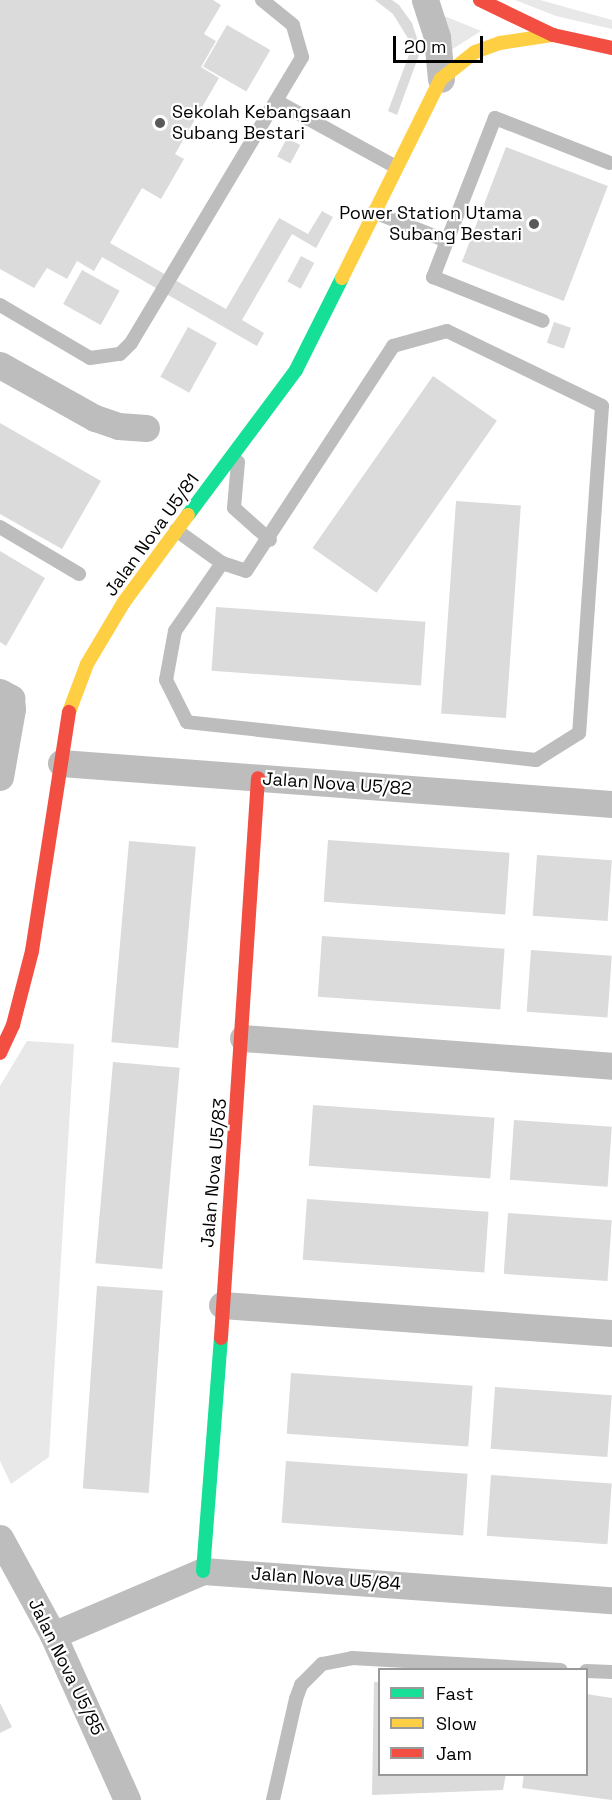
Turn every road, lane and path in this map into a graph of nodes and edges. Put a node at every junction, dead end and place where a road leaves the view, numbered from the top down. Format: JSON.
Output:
{"nodes":[{"id":1,"x":262,"y":0,"type":"edge"},
{"id":2,"x":425,"y":0,"type":"edge"},
{"id":3,"x":480,"y":0,"type":"edge"},
{"id":4,"x":553,"y":35,"type":"junction"},
{"id":5,"x":612,"y":48,"type":"edge"},
{"id":6,"x":441,"y":80,"type":"junction"},
{"id":7,"x":278,"y":102,"type":"junction"},
{"id":8,"x":610,"y":163,"type":"dead end"},
{"id":9,"x":396,"y":167,"type":"junction"},
{"id":10,"x":374,"y":212,"type":"junction"},
{"id":11,"x":447,"y":241,"type":"junction"},
{"id":12,"x":0,"y":305,"type":"edge"},
{"id":13,"x":543,"y":321,"type":"dead end"},
{"id":14,"x":0,"y":365,"type":"edge"},
{"id":15,"x":146,"y":428,"type":"dead end"},
{"id":16,"x":240,"y":448,"type":"junction"},
{"id":17,"x":0,"y":527,"type":"edge"},
{"id":18,"x":176,"y":530,"type":"junction"},
{"id":19,"x":270,"y":540,"type":"junction"},
{"id":20,"x":222,"y":563,"type":"junction"},
{"id":21,"x":79,"y":574,"type":"dead end"},
{"id":22,"x":6,"y":695,"type":"edge"},
{"id":23,"x":61,"y":763,"type":"junction"},
{"id":24,"x":0,"y":777,"type":"edge"},
{"id":25,"x":258,"y":778,"type":"junction"},
{"id":26,"x":612,"y":804,"type":"edge"},
{"id":27,"x":243,"y":1038,"type":"junction"},
{"id":28,"x":0,"y":1053,"type":"edge"},
{"id":29,"x":612,"y":1066,"type":"edge"},
{"id":30,"x":222,"y":1305,"type":"junction"},
{"id":31,"x":612,"y":1333,"type":"edge"},
{"id":32,"x":0,"y":1538,"type":"edge"},
{"id":33,"x":203,"y":1570,"type":"junction"},
{"id":34,"x":612,"y":1600,"type":"edge"},
{"id":35,"x":53,"y":1635,"type":"junction"},
{"id":36,"x":526,"y":1668,"type":"edge"},
{"id":37,"x":588,"y":1671,"type":"edge"},
{"id":38,"x":612,"y":1672,"type":"edge"},
{"id":39,"x":127,"y":1800,"type":"edge"},
{"id":40,"x":273,"y":1800,"type":"edge"}],
"edges":[{"from":1,"to":7,"type":"lane"},
{"from":2,"to":6,"type":"street"},
{"from":3,"to":4,"type":"street"},
{"from":4,"to":5,"type":"street"},
{"from":4,"to":6,"type":"street"},
{"from":6,"to":9,"type":"street","name":"Jalan Nova U5/81"},
{"from":7,"to":9,"type":"lane"},
{"from":7,"to":12,"type":"lane"},
{"from":8,"to":11,"type":"lane"},
{"from":9,"to":10,"type":"street","name":"Jalan Nova U5/81"},
{"from":10,"to":11,"type":"lane"},
{"from":10,"to":16,"type":"street","name":"Jalan Nova U5/81"},
{"from":11,"to":13,"type":"lane"},
{"from":14,"to":15,"type":"street"},
{"from":16,"to":18,"type":"street","name":"Jalan Nova U5/81"},
{"from":16,"to":19,"type":"lane"},
{"from":17,"to":21,"type":"lane"},
{"from":18,"to":20,"type":"lane"},
{"from":18,"to":23,"type":"street","name":"Jalan Nova U5/81"},
{"from":19,"to":20,"type":"lane"},
{"from":19,"to":20,"type":"lane"},
{"from":22,"to":24,"type":"street"},
{"from":23,"to":25,"type":"street","name":"Jalan Nova U5/82"},
{"from":23,"to":28,"type":"street","name":"Jalan Nova U5/81"},
{"from":25,"to":26,"type":"street","name":"Jalan Nova U5/82"},
{"from":25,"to":27,"type":"street","name":"Jalan Nova U5/83"},
{"from":27,"to":29,"type":"street"},
{"from":27,"to":30,"type":"street","name":"Jalan Nova U5/83"},
{"from":30,"to":31,"type":"street"},
{"from":30,"to":33,"type":"street","name":"Jalan Nova U5/83"},
{"from":32,"to":35,"type":"street","name":"Jalan Nova U5/85"},
{"from":33,"to":34,"type":"street","name":"Jalan Nova U5/84"},
{"from":33,"to":35,"type":"street","name":"Jalan Nova U5/84"},
{"from":35,"to":39,"type":"street","name":"Jalan Nova U5/85"},
{"from":36,"to":40,"type":"lane"},
{"from":37,"to":38,"type":"lane"}]}
